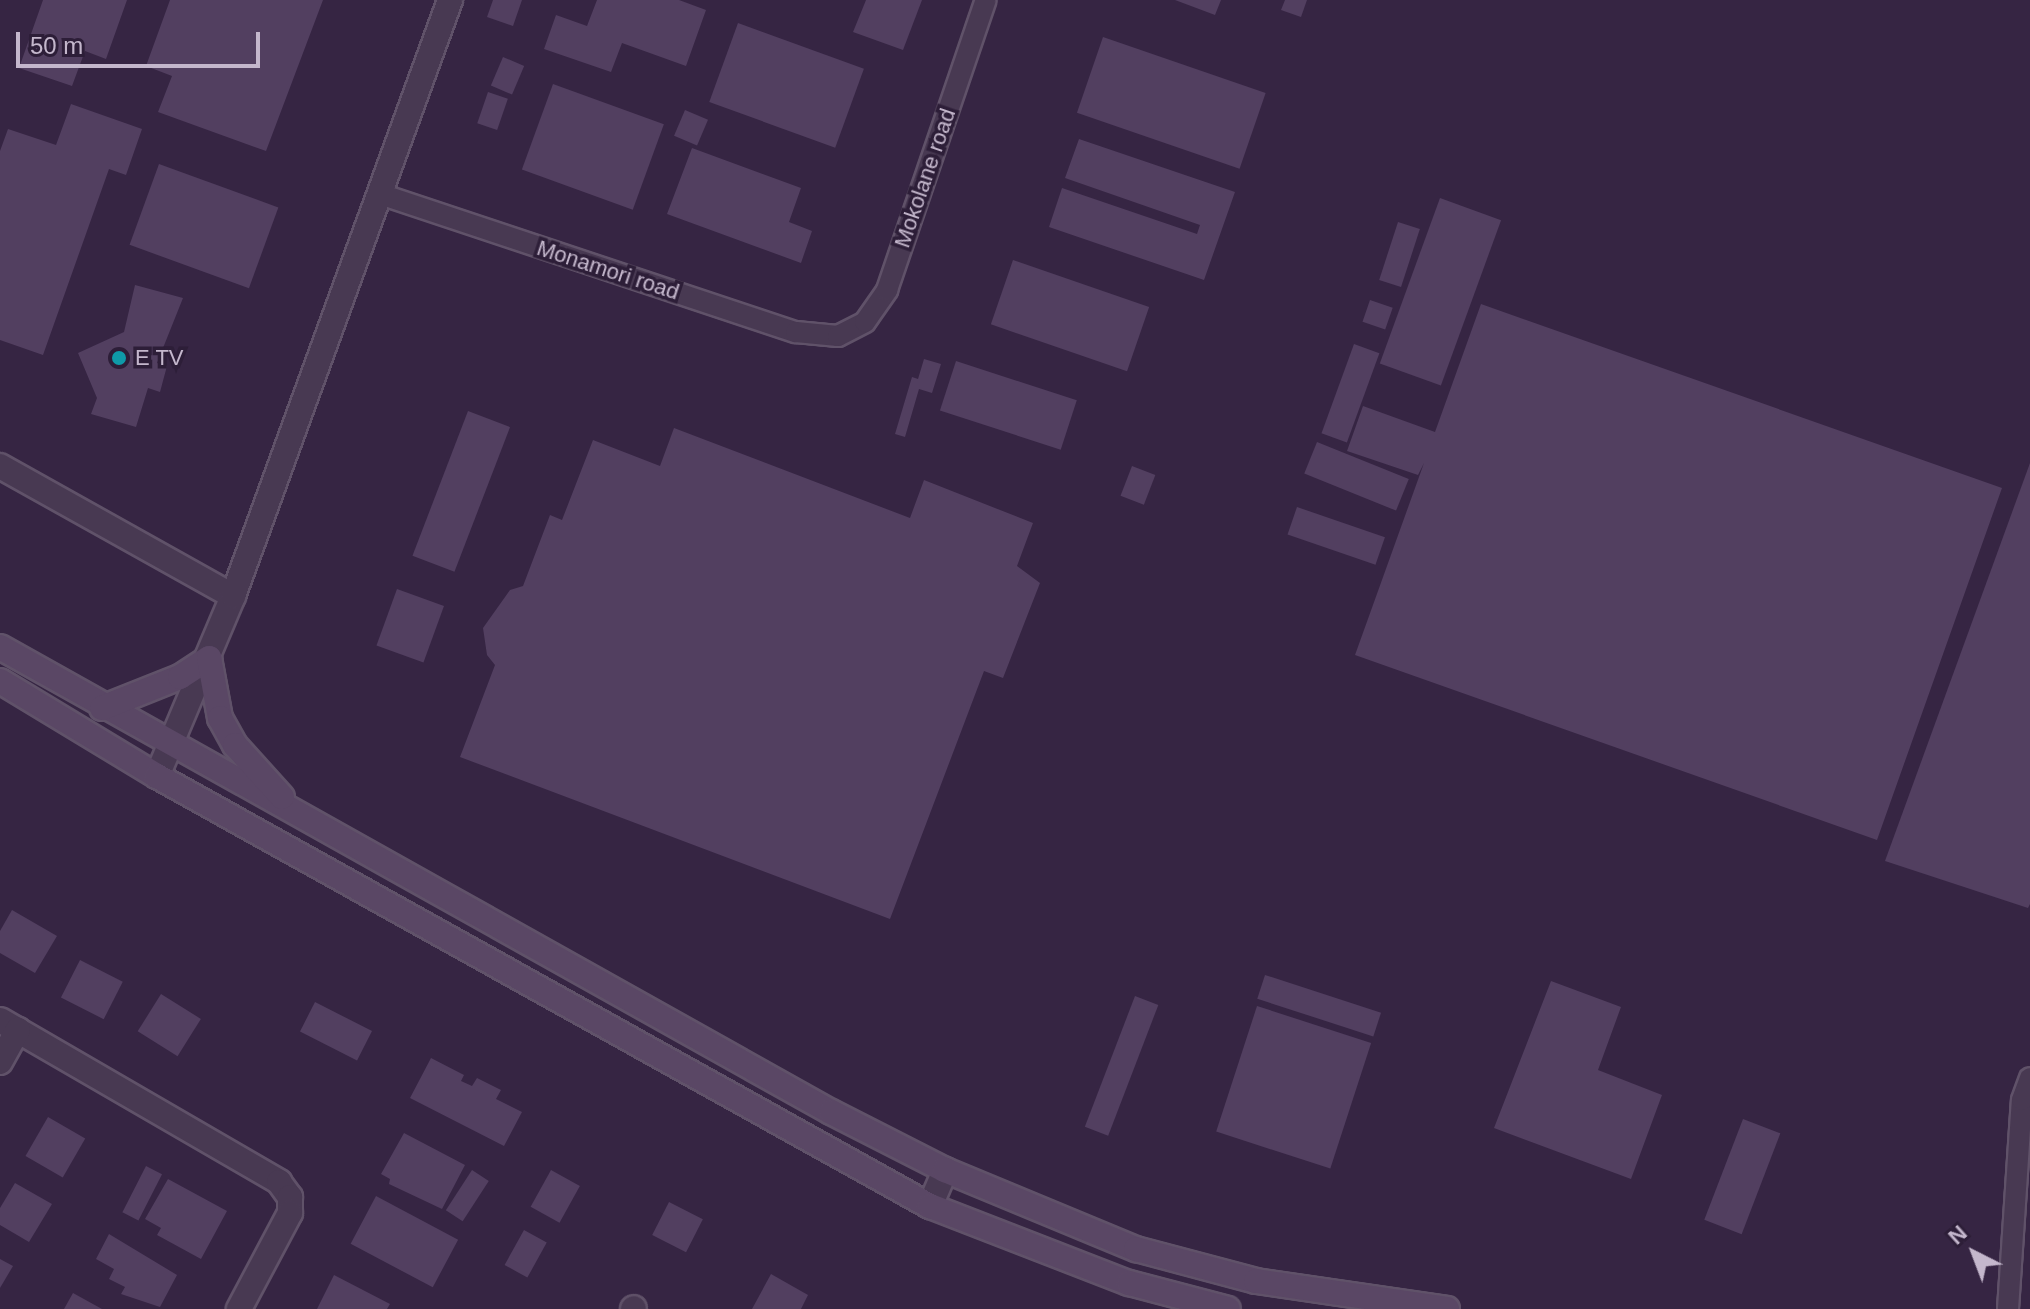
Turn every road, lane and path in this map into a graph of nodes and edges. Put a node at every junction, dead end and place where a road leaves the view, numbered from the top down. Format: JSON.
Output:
{"nodes":[{"id":1,"x":450,"y":0,"type":"edge"},
{"id":2,"x":986,"y":0,"type":"edge"},
{"id":3,"x":380,"y":194,"type":"junction"},
{"id":4,"x":838,"y":336,"type":"joint"},
{"id":5,"x":0,"y":466,"type":"edge"},
{"id":6,"x":233,"y":596,"type":"junction"},
{"id":7,"x":0,"y":647,"type":"edge"},
{"id":8,"x":209,"y":658,"type":"junction"},
{"id":9,"x":0,"y":681,"type":"edge"},
{"id":10,"x":102,"y":708,"type":"junction"},
{"id":11,"x":172,"y":744,"type":"junction"},
{"id":12,"x":157,"y":776,"type":"junction"},
{"id":13,"x":294,"y":810,"type":"junction"},
{"id":14,"x":9,"y":1025,"type":"edge"},
{"id":15,"x":0,"y":1062,"type":"edge"},
{"id":16,"x":2030,"y":1078,"type":"edge"},
{"id":17,"x":945,"y":1170,"type":"junction"},
{"id":18,"x":930,"y":1206,"type":"junction"},
{"id":19,"x":239,"y":1309,"type":"edge"},
{"id":20,"x":1228,"y":1309,"type":"edge"},
{"id":21,"x":1447,"y":1309,"type":"edge"},
{"id":22,"x":2008,"y":1309,"type":"edge"}],
"edges":[{"from":1,"to":3,"type":"street"},
{"from":2,"to":4,"type":"lane","name":"Mokolane road"},
{"from":3,"to":4,"type":"lane","name":"Monamori road"},
{"from":3,"to":6,"type":"street"},
{"from":5,"to":6,"type":"street"},
{"from":6,"to":8,"type":"street"},
{"from":7,"to":10,"type":"main road"},
{"from":8,"to":10,"type":"main road"},
{"from":8,"to":11,"type":"street"},
{"from":8,"to":13,"type":"main road"},
{"from":9,"to":12,"type":"main road"},
{"from":10,"to":11,"type":"main road"},
{"from":11,"to":12,"type":"street"},
{"from":11,"to":13,"type":"main road"},
{"from":12,"to":18,"type":"main road"},
{"from":13,"to":17,"type":"main road"},
{"from":14,"to":15,"type":"street"},
{"from":14,"to":19,"type":"street"},
{"from":16,"to":22,"type":"lane"},
{"from":17,"to":18,"type":"street"},
{"from":17,"to":21,"type":"main road"},
{"from":18,"to":20,"type":"main road"}]}
